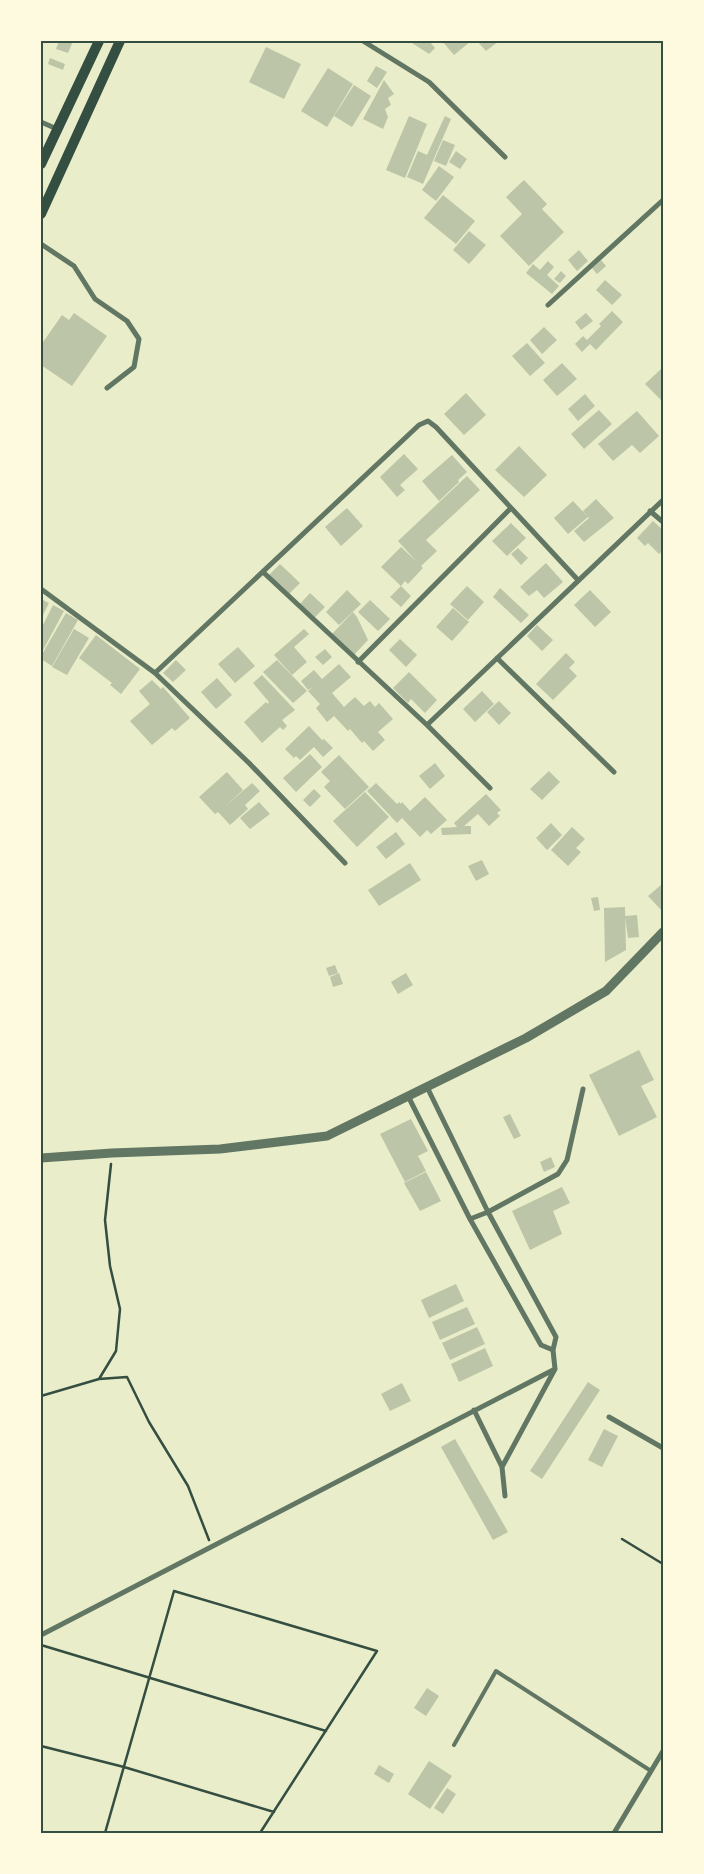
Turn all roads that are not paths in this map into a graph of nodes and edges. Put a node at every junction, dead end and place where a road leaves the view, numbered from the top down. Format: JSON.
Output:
{"nodes":[{"id":1,"x":99,"y":41,"type":"edge"},
{"id":2,"x":120,"y":41,"type":"edge"},
{"id":3,"x":362,"y":41,"type":"edge"},
{"id":4,"x":41,"y":122,"type":"edge"},
{"id":5,"x":57,"y":130,"type":"junction"},
{"id":6,"x":505,"y":157,"type":"dead end"},
{"id":7,"x":41,"y":164,"type":"edge"},
{"id":8,"x":663,"y":200,"type":"edge"},
{"id":9,"x":41,"y":214,"type":"edge"},
{"id":10,"x":41,"y":244,"type":"edge"},
{"id":11,"x":548,"y":305,"type":"dead end"},
{"id":12,"x":107,"y":388,"type":"dead end"},
{"id":13,"x":663,"y":500,"type":"edge"},
{"id":14,"x":511,"y":508,"type":"junction"},
{"id":15,"x":650,"y":511,"type":"junction"},
{"id":16,"x":663,"y":522,"type":"edge"},
{"id":17,"x":263,"y":572,"type":"junction"},
{"id":18,"x":578,"y":580,"type":"junction"},
{"id":19,"x":41,"y":589,"type":"edge"},
{"id":20,"x":497,"y":658,"type":"junction"},
{"id":21,"x":358,"y":662,"type":"junction"},
{"id":22,"x":155,"y":673,"type":"junction"},
{"id":23,"x":427,"y":725,"type":"junction"},
{"id":24,"x":614,"y":772,"type":"dead end"},
{"id":25,"x":490,"y":788,"type":"dead end"},
{"id":26,"x":345,"y":863,"type":"dead end"},
{"id":27,"x":663,"y":932,"type":"edge"},
{"id":28,"x":427,"y":1087,"type":"junction"},
{"id":29,"x":583,"y":1089,"type":"dead end"},
{"id":30,"x":408,"y":1096,"type":"junction"},
{"id":31,"x":41,"y":1158,"type":"edge"},
{"id":32,"x":488,"y":1212,"type":"junction"},
{"id":33,"x":470,"y":1219,"type":"junction"},
{"id":34,"x":553,"y":1350,"type":"junction"},
{"id":35,"x":555,"y":1369,"type":"junction"},
{"id":36,"x":474,"y":1410,"type":"junction"},
{"id":37,"x":609,"y":1417,"type":"dead end"},
{"id":38,"x":663,"y":1448,"type":"edge"},
{"id":39,"x":502,"y":1468,"type":"junction"},
{"id":40,"x":504,"y":1496,"type":"dead end"},
{"id":41,"x":41,"y":1634,"type":"edge"},
{"id":42,"x":454,"y":1745,"type":"dead end"},
{"id":43,"x":663,"y":1751,"type":"edge"},
{"id":44,"x":651,"y":1771,"type":"junction"},
{"id":45,"x":614,"y":1833,"type":"edge"}],
"edges":[{"from":1,"to":5,"type":"main road"},
{"from":2,"to":9,"type":"main road"},
{"from":3,"to":6,"type":"street"},
{"from":4,"to":5,"type":"street"},
{"from":5,"to":7,"type":"main road"},
{"from":8,"to":11,"type":"street"},
{"from":10,"to":12,"type":"street"},
{"from":13,"to":15,"type":"street"},
{"from":14,"to":17,"type":"street"},
{"from":14,"to":18,"type":"street"},
{"from":14,"to":21,"type":"street"},
{"from":15,"to":16,"type":"street"},
{"from":15,"to":18,"type":"street"},
{"from":17,"to":21,"type":"street"},
{"from":17,"to":22,"type":"street"},
{"from":18,"to":20,"type":"street"},
{"from":19,"to":22,"type":"street"},
{"from":20,"to":23,"type":"street"},
{"from":20,"to":24,"type":"street"},
{"from":21,"to":23,"type":"street"},
{"from":22,"to":26,"type":"street"},
{"from":23,"to":25,"type":"street"},
{"from":27,"to":28,"type":"street"},
{"from":28,"to":30,"type":"street"},
{"from":28,"to":32,"type":"street"},
{"from":29,"to":32,"type":"street"},
{"from":30,"to":31,"type":"street"},
{"from":30,"to":33,"type":"street"},
{"from":32,"to":33,"type":"street"},
{"from":32,"to":34,"type":"street"},
{"from":33,"to":34,"type":"street"},
{"from":34,"to":35,"type":"street"},
{"from":35,"to":36,"type":"street"},
{"from":35,"to":39,"type":"street"},
{"from":36,"to":39,"type":"street"},
{"from":36,"to":41,"type":"street"},
{"from":37,"to":38,"type":"street"},
{"from":39,"to":40,"type":"street"},
{"from":42,"to":44,"type":"lane"},
{"from":43,"to":44,"type":"street"},
{"from":44,"to":45,"type":"street"}]}
